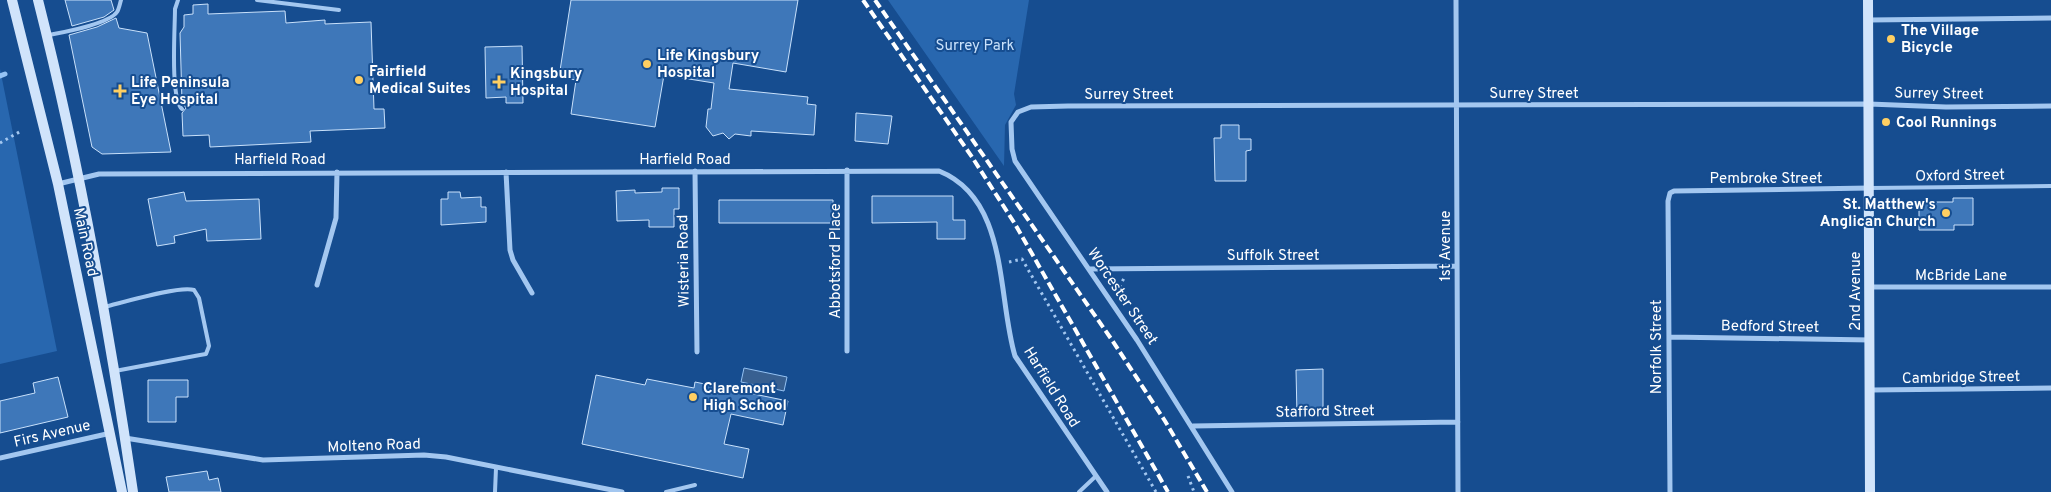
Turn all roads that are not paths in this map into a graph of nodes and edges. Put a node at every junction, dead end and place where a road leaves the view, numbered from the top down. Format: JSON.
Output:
{"nodes":[{"id":1,"x":12,"y":0,"type":"edge"},
{"id":2,"x":38,"y":0,"type":"edge"},
{"id":3,"x":121,"y":0,"type":"edge"},
{"id":4,"x":178,"y":0,"type":"edge"},
{"id":5,"x":257,"y":0,"type":"edge"},
{"id":6,"x":1456,"y":0,"type":"edge"},
{"id":7,"x":1868,"y":0,"type":"edge"},
{"id":8,"x":339,"y":10,"type":"dead end"},
{"id":9,"x":2051,"y":18,"type":"edge"},
{"id":10,"x":1868,"y":20,"type":"junction"},
{"id":11,"x":46,"y":36,"type":"junction"},
{"id":12,"x":1869,"y":104,"type":"junction"},
{"id":13,"x":1456,"y":106,"type":"junction"},
{"id":14,"x":2051,"y":106,"type":"edge"},
{"id":15,"x":182,"y":109,"type":"dead end"},
{"id":16,"x":1018,"y":112,"type":"joint"},
{"id":17,"x":847,"y":170,"type":"junction"},
{"id":18,"x":695,"y":171,"type":"junction"},
{"id":19,"x":337,"y":172,"type":"junction"},
{"id":20,"x":506,"y":172,"type":"junction"},
{"id":21,"x":79,"y":180,"type":"junction"},
{"id":22,"x":58,"y":184,"type":"junction"},
{"id":23,"x":2051,"y":186,"type":"edge"},
{"id":24,"x":1870,"y":188,"type":"junction"},
{"id":25,"x":1668,"y":201,"type":"joint"},
{"id":26,"x":1457,"y":266,"type":"junction"},
{"id":27,"x":1089,"y":269,"type":"junction"},
{"id":28,"x":317,"y":285,"type":"dead end"},
{"id":29,"x":1870,"y":287,"type":"junction"},
{"id":30,"x":2051,"y":287,"type":"edge"},
{"id":31,"x":532,"y":293,"type":"dead end"},
{"id":32,"x":104,"y":307,"type":"junction"},
{"id":33,"x":1669,"y":337,"type":"junction"},
{"id":34,"x":1870,"y":340,"type":"junction"},
{"id":35,"x":847,"y":351,"type":"dead end"},
{"id":36,"x":697,"y":352,"type":"dead end"},
{"id":37,"x":115,"y":371,"type":"junction"},
{"id":38,"x":2051,"y":388,"type":"edge"},
{"id":39,"x":1871,"y":390,"type":"junction"},
{"id":40,"x":1458,"y":422,"type":"junction"},
{"id":41,"x":1193,"y":426,"type":"junction"},
{"id":42,"x":110,"y":433,"type":"junction"},
{"id":43,"x":125,"y":438,"type":"junction"},
{"id":44,"x":0,"y":458,"type":"edge"},
{"id":45,"x":496,"y":468,"type":"junction"},
{"id":46,"x":1096,"y":476,"type":"junction"},
{"id":47,"x":695,"y":485,"type":"dead end"},
{"id":48,"x":122,"y":492,"type":"edge"},
{"id":49,"x":133,"y":492,"type":"edge"},
{"id":50,"x":495,"y":492,"type":"edge"},
{"id":51,"x":622,"y":492,"type":"edge"},
{"id":52,"x":666,"y":492,"type":"edge"},
{"id":53,"x":1079,"y":492,"type":"edge"},
{"id":54,"x":1107,"y":492,"type":"edge"},
{"id":55,"x":1232,"y":492,"type":"edge"},
{"id":56,"x":1458,"y":492,"type":"edge"},
{"id":57,"x":1670,"y":492,"type":"edge"},
{"id":58,"x":1870,"y":492,"type":"edge"}],
"edges":[{"from":1,"to":22,"type":"main road","name":"Main Road"},
{"from":2,"to":11,"type":"main road","name":"Main Road"},
{"from":3,"to":11,"type":"lane"},
{"from":4,"to":15,"type":"lane"},
{"from":5,"to":8,"type":"lane"},
{"from":6,"to":13,"type":"street","name":"1st Avenue"},
{"from":7,"to":10,"type":"main road","name":"2nd Avenue"},
{"from":9,"to":10,"type":"street"},
{"from":10,"to":12,"type":"main road","name":"2nd Avenue"},
{"from":11,"to":21,"type":"main road","name":"Main Road"},
{"from":12,"to":13,"type":"street","name":"Surrey Street"},
{"from":12,"to":14,"type":"street","name":"Surrey Street"},
{"from":12,"to":24,"type":"main road","name":"2nd Avenue"},
{"from":13,"to":16,"type":"street","name":"Surrey Street"},
{"from":13,"to":26,"type":"street","name":"1st Avenue"},
{"from":16,"to":27,"type":"street","name":"Worcester Street"},
{"from":17,"to":18,"type":"street","name":"Harfield Road"},
{"from":17,"to":35,"type":"street","name":"Abbotsford Place"},
{"from":17,"to":46,"type":"street","name":"Harfield Road"},
{"from":18,"to":20,"type":"street","name":"Harfield Road"},
{"from":18,"to":36,"type":"street","name":"Wisteria Road"},
{"from":19,"to":20,"type":"street","name":"Harfield Road"},
{"from":19,"to":21,"type":"street","name":"Harfield Road"},
{"from":19,"to":28,"type":"street"},
{"from":20,"to":31,"type":"street"},
{"from":21,"to":22,"type":"street","name":"Harfield Road"},
{"from":21,"to":32,"type":"main road","name":"Main Road"},
{"from":22,"to":42,"type":"main road","name":"Main Road"},
{"from":23,"to":24,"type":"lane","name":"Oxford Street"},
{"from":24,"to":25,"type":"street","name":"Pembroke Street"},
{"from":24,"to":29,"type":"main road","name":"2nd Avenue"},
{"from":25,"to":33,"type":"street","name":"Norfolk Street"},
{"from":26,"to":27,"type":"street","name":"Suffolk Street"},
{"from":26,"to":40,"type":"street","name":"1st Avenue"},
{"from":27,"to":41,"type":"street","name":"Worcester Street"},
{"from":29,"to":30,"type":"street","name":"McBride Lane"},
{"from":29,"to":34,"type":"main road","name":"2nd Avenue"},
{"from":32,"to":37,"type":"main road","name":"Main Road"},
{"from":32,"to":37,"type":"lane"},
{"from":33,"to":34,"type":"street","name":"Bedford Street"},
{"from":33,"to":57,"type":"street","name":"Norfolk Street"},
{"from":34,"to":39,"type":"main road","name":"2nd Avenue"},
{"from":37,"to":43,"type":"main road","name":"Main Road"},
{"from":38,"to":39,"type":"street","name":"Cambridge Street"},
{"from":39,"to":58,"type":"main road","name":"2nd Avenue"},
{"from":40,"to":41,"type":"street","name":"Stafford Street"},
{"from":40,"to":56,"type":"street","name":"1st Avenue"},
{"from":41,"to":55,"type":"street","name":"Worcester Street"},
{"from":42,"to":44,"type":"street","name":"Firs Avenue"},
{"from":42,"to":48,"type":"main road","name":"Main Road"},
{"from":43,"to":45,"type":"street","name":"Molteno Road"},
{"from":43,"to":49,"type":"main road","name":"Main Road"},
{"from":45,"to":50,"type":"lane"},
{"from":45,"to":51,"type":"street","name":"Molteno Road"},
{"from":46,"to":53,"type":"lane"},
{"from":46,"to":54,"type":"street","name":"Harfield Road"},
{"from":47,"to":52,"type":"lane"}]}
